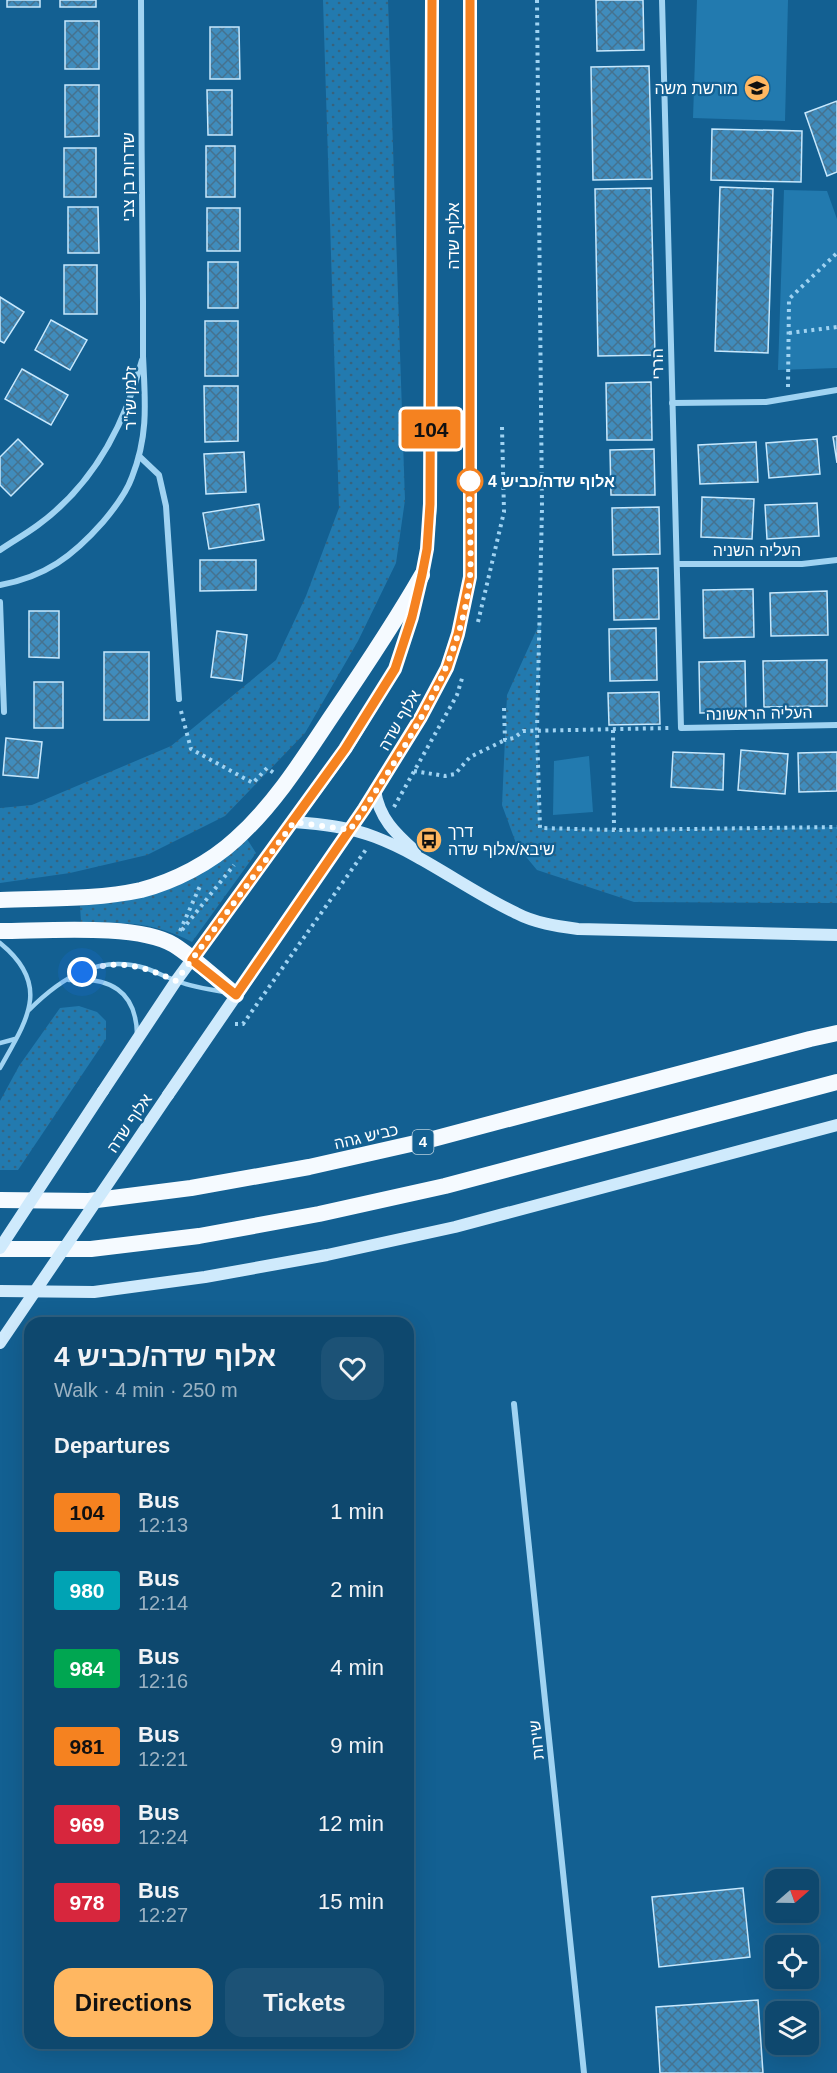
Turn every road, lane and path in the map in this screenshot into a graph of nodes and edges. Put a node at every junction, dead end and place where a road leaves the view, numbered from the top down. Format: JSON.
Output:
{"nodes":[{"id":1,"x":141,"y":0,"type":"edge"},
{"id":2,"x":432,"y":0,"type":"edge"},
{"id":3,"x":470,"y":0,"type":"edge"},
{"id":4,"x":537,"y":0,"type":"edge"},
{"id":5,"x":662,"y":0,"type":"edge"},
{"id":6,"x":837,"y":253,"type":"edge"},
{"id":7,"x":837,"y":327,"type":"edge"},
{"id":8,"x":789,"y":333,"type":"junction"},
{"id":9,"x":143,"y":354,"type":"junction"},
{"id":10,"x":837,"y":390,"type":"edge"},
{"id":11,"x":787,"y":398,"type":"junction"},
{"id":12,"x":672,"y":403,"type":"junction"},
{"id":13,"x":139,"y":456,"type":"junction"},
{"id":14,"x":0,"y":550,"type":"edge"},
{"id":15,"x":837,"y":560,"type":"edge"},
{"id":16,"x":678,"y":564,"type":"junction"},
{"id":17,"x":422,"y":575,"type":"junction"},
{"id":18,"x":0,"y":585,"type":"edge"},
{"id":19,"x":0,"y":602,"type":"edge"},
{"id":20,"x":179,"y":699,"type":"joint"},
{"id":21,"x":504,"y":708,"type":"dead end"},
{"id":22,"x":4,"y":712,"type":"dead end"},
{"id":23,"x":837,"y":725,"type":"edge"},
{"id":24,"x":681,"y":728,"type":"junction"},
{"id":25,"x":613,"y":730,"type":"junction"},
{"id":26,"x":537,"y":731,"type":"junction"},
{"id":27,"x":505,"y":740,"type":"junction"},
{"id":28,"x":414,"y":771,"type":"dead end"},
{"id":29,"x":277,"y":774,"type":"dead end"},
{"id":30,"x":375,"y":790,"type":"junction"},
{"id":31,"x":294,"y":822,"type":"junction"},
{"id":32,"x":837,"y":826,"type":"edge"},
{"id":33,"x":350,"y":830,"type":"junction"},
{"id":34,"x":614,"y":830,"type":"junction"},
{"id":35,"x":204,"y":862,"type":"junction"},
{"id":36,"x":427,"y":862,"type":"junction"},
{"id":37,"x":0,"y":900,"type":"edge"},
{"id":38,"x":0,"y":931,"type":"edge"},
{"id":39,"x":837,"y":935,"type":"edge"},
{"id":40,"x":0,"y":944,"type":"edge"},
{"id":41,"x":174,"y":945,"type":"junction"},
{"id":42,"x":192,"y":960,"type":"junction"},
{"id":43,"x":63,"y":980,"type":"junction"},
{"id":44,"x":176,"y":981,"type":"junction"},
{"id":45,"x":236,"y":995,"type":"junction"},
{"id":46,"x":29,"y":1010,"type":"junction"},
{"id":47,"x":837,"y":1034,"type":"edge"},
{"id":48,"x":15,"y":1038,"type":"junction"},
{"id":49,"x":0,"y":1043,"type":"edge"},
{"id":50,"x":135,"y":1044,"type":"junction"},
{"id":51,"x":0,"y":1068,"type":"edge"},
{"id":52,"x":837,"y":1082,"type":"edge"},
{"id":53,"x":837,"y":1125,"type":"edge"},
{"id":54,"x":0,"y":1200,"type":"edge"},
{"id":55,"x":0,"y":1248,"type":"edge"},
{"id":56,"x":0,"y":1291,"type":"edge"},
{"id":57,"x":0,"y":1343,"type":"edge"},
{"id":58,"x":514,"y":1404,"type":"dead end"},
{"id":59,"x":584,"y":2073,"type":"edge"}],
"edges":[{"from":1,"to":9,"type":"street","name":"שדרות בן צבי"},
{"from":2,"to":17,"type":"main road","name":"אלוף שדה"},
{"from":3,"to":30,"type":"main road","name":"אלוף שדה"},
{"from":4,"to":26,"type":"path"},
{"from":5,"to":12,"type":"street","name":"הררי"},
{"from":6,"to":8,"type":"path"},
{"from":7,"to":8,"type":"path"},
{"from":8,"to":11,"type":"path"},
{"from":9,"to":13,"type":"street","name":"זלמן שז\"ר"},
{"from":9,"to":14,"type":"street","name":"זלמן שז\"ר"},
{"from":10,"to":11,"type":"street"},
{"from":11,"to":12,"type":"street"},
{"from":12,"to":16,"type":"street","name":"הררי"},
{"from":13,"to":18,"type":"street","name":"זלמן שז\"ר"},
{"from":13,"to":20,"type":"street"},
{"from":15,"to":16,"type":"street","name":"העליה השניה"},
{"from":16,"to":24,"type":"street","name":"הררי"},
{"from":17,"to":31,"type":"main road","name":"אלוף שדה"},
{"from":17,"to":35,"type":"highway"},
{"from":19,"to":22,"type":"street"},
{"from":20,"to":29,"type":"path"},
{"from":21,"to":27,"type":"path"},
{"from":23,"to":24,"type":"street","name":"העליה הראשונה"},
{"from":24,"to":25,"type":"path"},
{"from":25,"to":26,"type":"path"},
{"from":25,"to":34,"type":"path"},
{"from":26,"to":27,"type":"path"},
{"from":26,"to":34,"type":"path"},
{"from":27,"to":28,"type":"path"},
{"from":30,"to":33,"type":"main road","name":"אלוף שדה"},
{"from":30,"to":36,"type":"main road"},
{"from":31,"to":33,"type":"main road"},
{"from":31,"to":42,"type":"main road","name":"אלוף שדה"},
{"from":32,"to":34,"type":"path"},
{"from":33,"to":36,"type":"main road"},
{"from":33,"to":45,"type":"main road","name":"אלוף שדה"},
{"from":35,"to":37,"type":"highway"},
{"from":35,"to":41,"type":"path"},
{"from":36,"to":39,"type":"main road"},
{"from":38,"to":41,"type":"highway"},
{"from":40,"to":46,"type":"lane"},
{"from":41,"to":42,"type":"highway"},
{"from":42,"to":44,"type":"main road","name":"אלוף שדה"},
{"from":42,"to":45,"type":"highway"},
{"from":43,"to":44,"type":"lane"},
{"from":43,"to":46,"type":"lane"},
{"from":43,"to":50,"type":"lane"},
{"from":44,"to":45,"type":"lane"},
{"from":44,"to":50,"type":"main road","name":"אלוף שדה"},
{"from":45,"to":57,"type":"main road","name":"אלוף שדה","bridge":true},
{"from":46,"to":48,"type":"lane"},
{"from":47,"to":54,"type":"highway","name":"כביש גהה","number":"4"},
{"from":48,"to":49,"type":"lane"},
{"from":48,"to":51,"type":"lane"},
{"from":50,"to":55,"type":"main road","name":"אלוף שדה","bridge":true},
{"from":52,"to":55,"type":"highway"},
{"from":53,"to":56,"type":"main road"},
{"from":58,"to":59,"type":"street","name":"שירות"}]}
